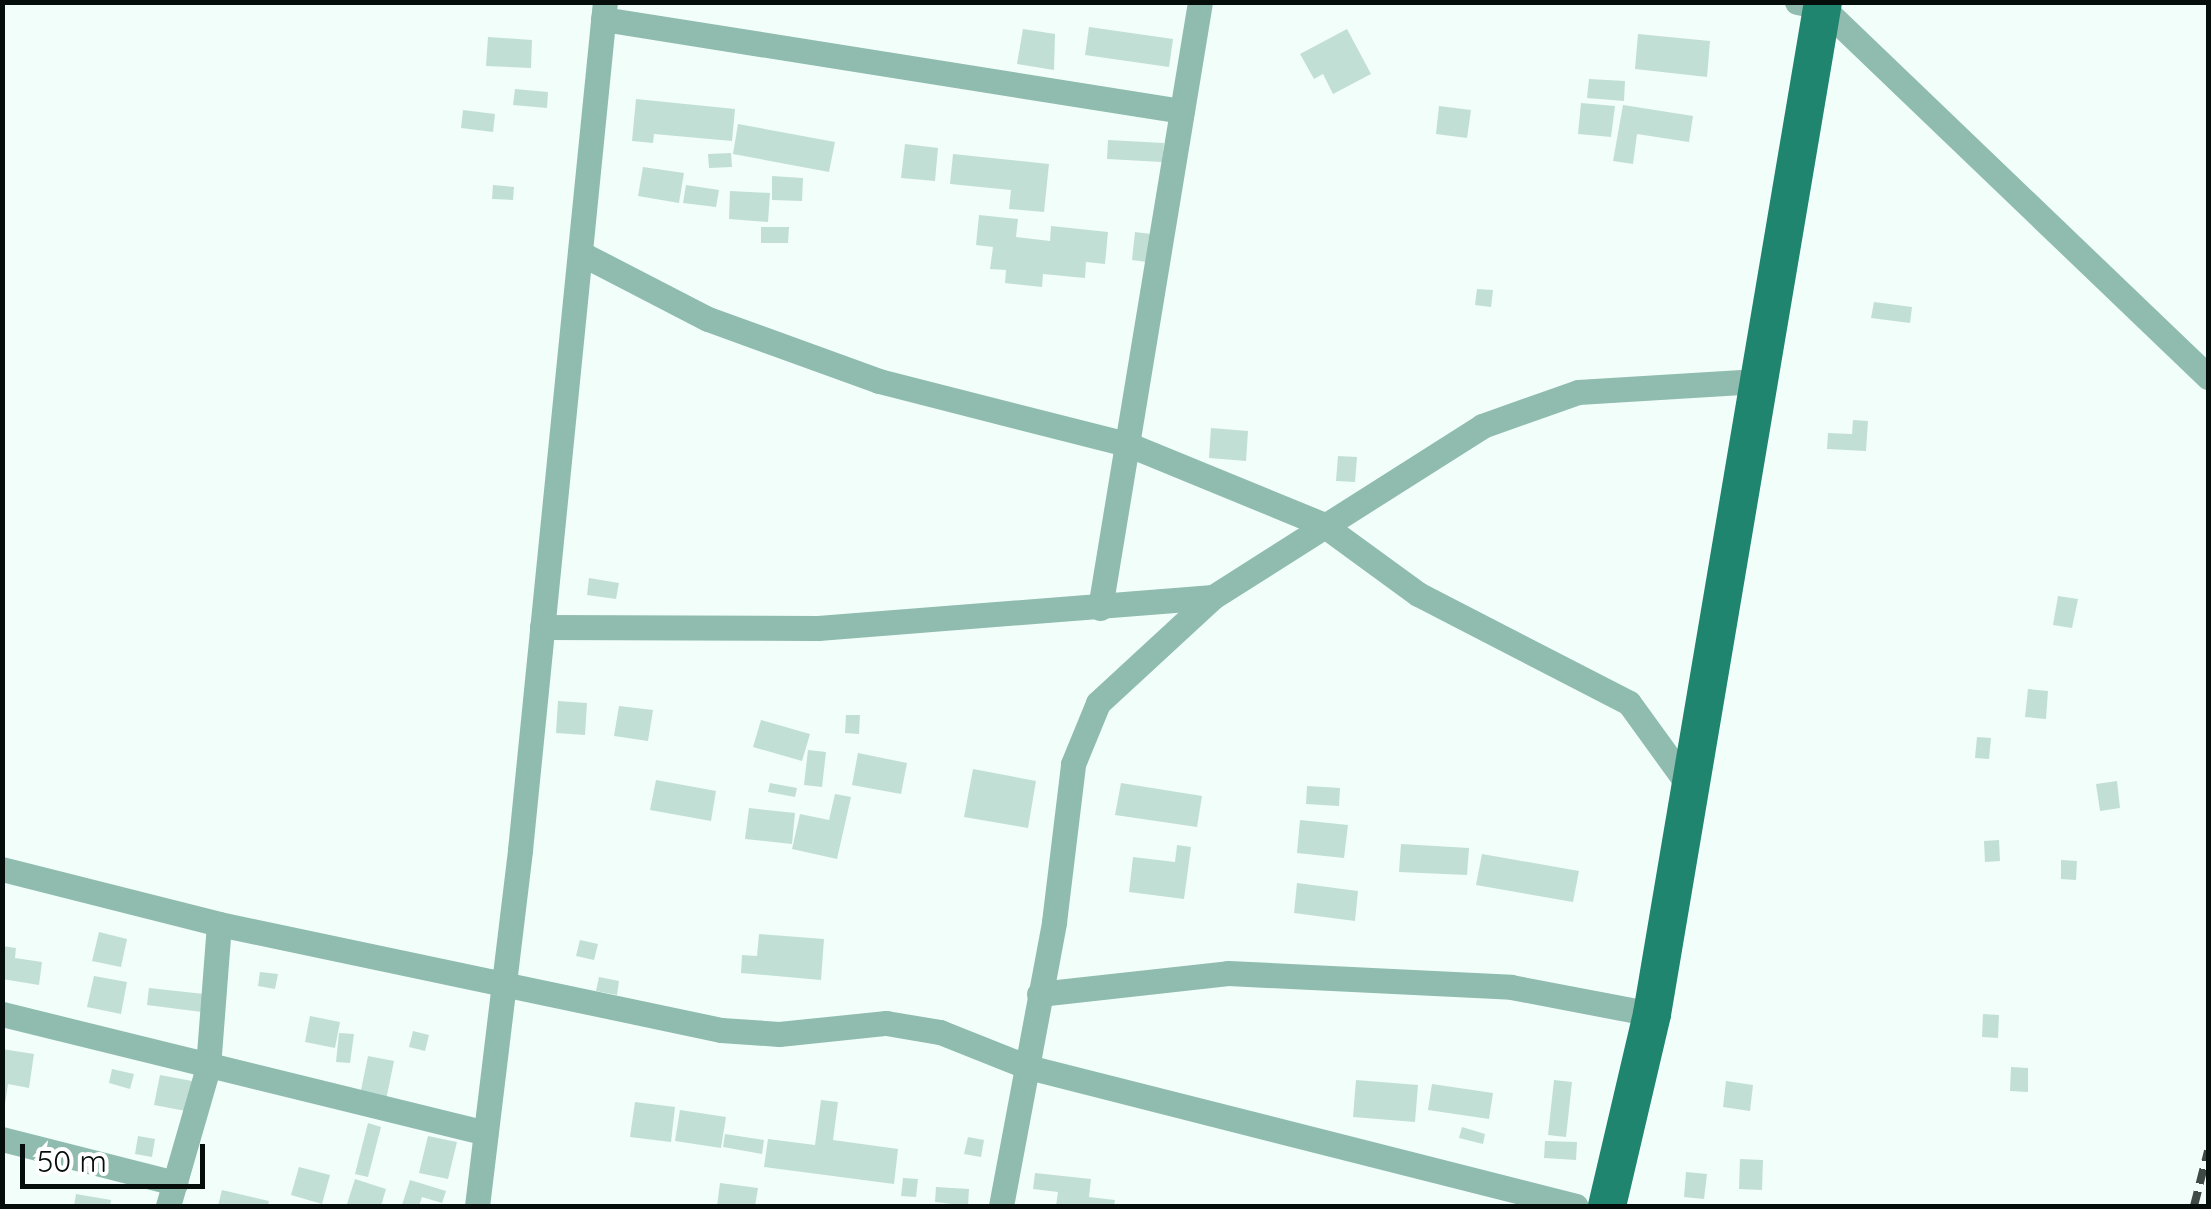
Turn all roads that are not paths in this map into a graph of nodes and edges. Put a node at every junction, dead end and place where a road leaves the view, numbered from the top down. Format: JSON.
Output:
{"nodes":[{"id":1,"x":1200,"y":2,"type":"edge"},
{"id":2,"x":1814,"y":4,"type":"edge"},
{"id":3,"x":604,"y":10,"type":"edge"},
{"id":4,"x":1182,"y":111,"type":"junction"},
{"id":5,"x":580,"y":253,"type":"junction"},
{"id":6,"x":2208,"y":377,"type":"edge"},
{"id":7,"x":1758,"y":381,"type":"junction"},
{"id":8,"x":1127,"y":444,"type":"junction"},
{"id":9,"x":1322,"y":524,"type":"junction"},
{"id":10,"x":1213,"y":597,"type":"junction"},
{"id":11,"x":1100,"y":608,"type":"junction"},
{"id":12,"x":542,"y":627,"type":"junction"},
{"id":13,"x":1689,"y":786,"type":"junction"},
{"id":14,"x":2,"y":869,"type":"edge"},
{"id":15,"x":219,"y":924,"type":"junction"},
{"id":16,"x":501,"y":986,"type":"junction"},
{"id":17,"x":1039,"y":994,"type":"junction"},
{"id":18,"x":2,"y":1014,"type":"edge"},
{"id":19,"x":1652,"y":1014,"type":"junction"},
{"id":20,"x":208,"y":1068,"type":"junction"},
{"id":21,"x":1028,"y":1068,"type":"junction"},
{"id":22,"x":482,"y":1132,"type":"junction"},
{"id":23,"x":2,"y":1139,"type":"edge"},
{"id":24,"x":172,"y":1195,"type":"edge"},
{"id":25,"x":477,"y":1206,"type":"edge"},
{"id":26,"x":1000,"y":1206,"type":"edge"},
{"id":27,"x":1576,"y":1206,"type":"edge"},
{"id":28,"x":1607,"y":1206,"type":"edge"}],
"edges":[{"from":1,"to":4,"type":"street"},
{"from":2,"to":6,"type":"street"},
{"from":2,"to":7,"type":"main road"},
{"from":3,"to":4,"type":"street"},
{"from":3,"to":5,"type":"street"},
{"from":4,"to":8,"type":"street"},
{"from":5,"to":8,"type":"street"},
{"from":5,"to":12,"type":"street"},
{"from":7,"to":9,"type":"street"},
{"from":7,"to":13,"type":"main road"},
{"from":8,"to":9,"type":"street"},
{"from":8,"to":11,"type":"street"},
{"from":9,"to":10,"type":"street"},
{"from":9,"to":13,"type":"street"},
{"from":10,"to":11,"type":"street"},
{"from":10,"to":17,"type":"street"},
{"from":11,"to":12,"type":"street"},
{"from":12,"to":16,"type":"street"},
{"from":13,"to":19,"type":"main road"},
{"from":14,"to":15,"type":"street"},
{"from":15,"to":16,"type":"street"},
{"from":15,"to":20,"type":"street"},
{"from":16,"to":21,"type":"street"},
{"from":16,"to":22,"type":"street"},
{"from":17,"to":19,"type":"street"},
{"from":17,"to":21,"type":"street"},
{"from":18,"to":20,"type":"street"},
{"from":19,"to":28,"type":"main road"},
{"from":20,"to":22,"type":"street"},
{"from":20,"to":24,"type":"street"},
{"from":21,"to":26,"type":"street"},
{"from":21,"to":27,"type":"street"},
{"from":22,"to":25,"type":"street"},
{"from":23,"to":24,"type":"street"}]}
